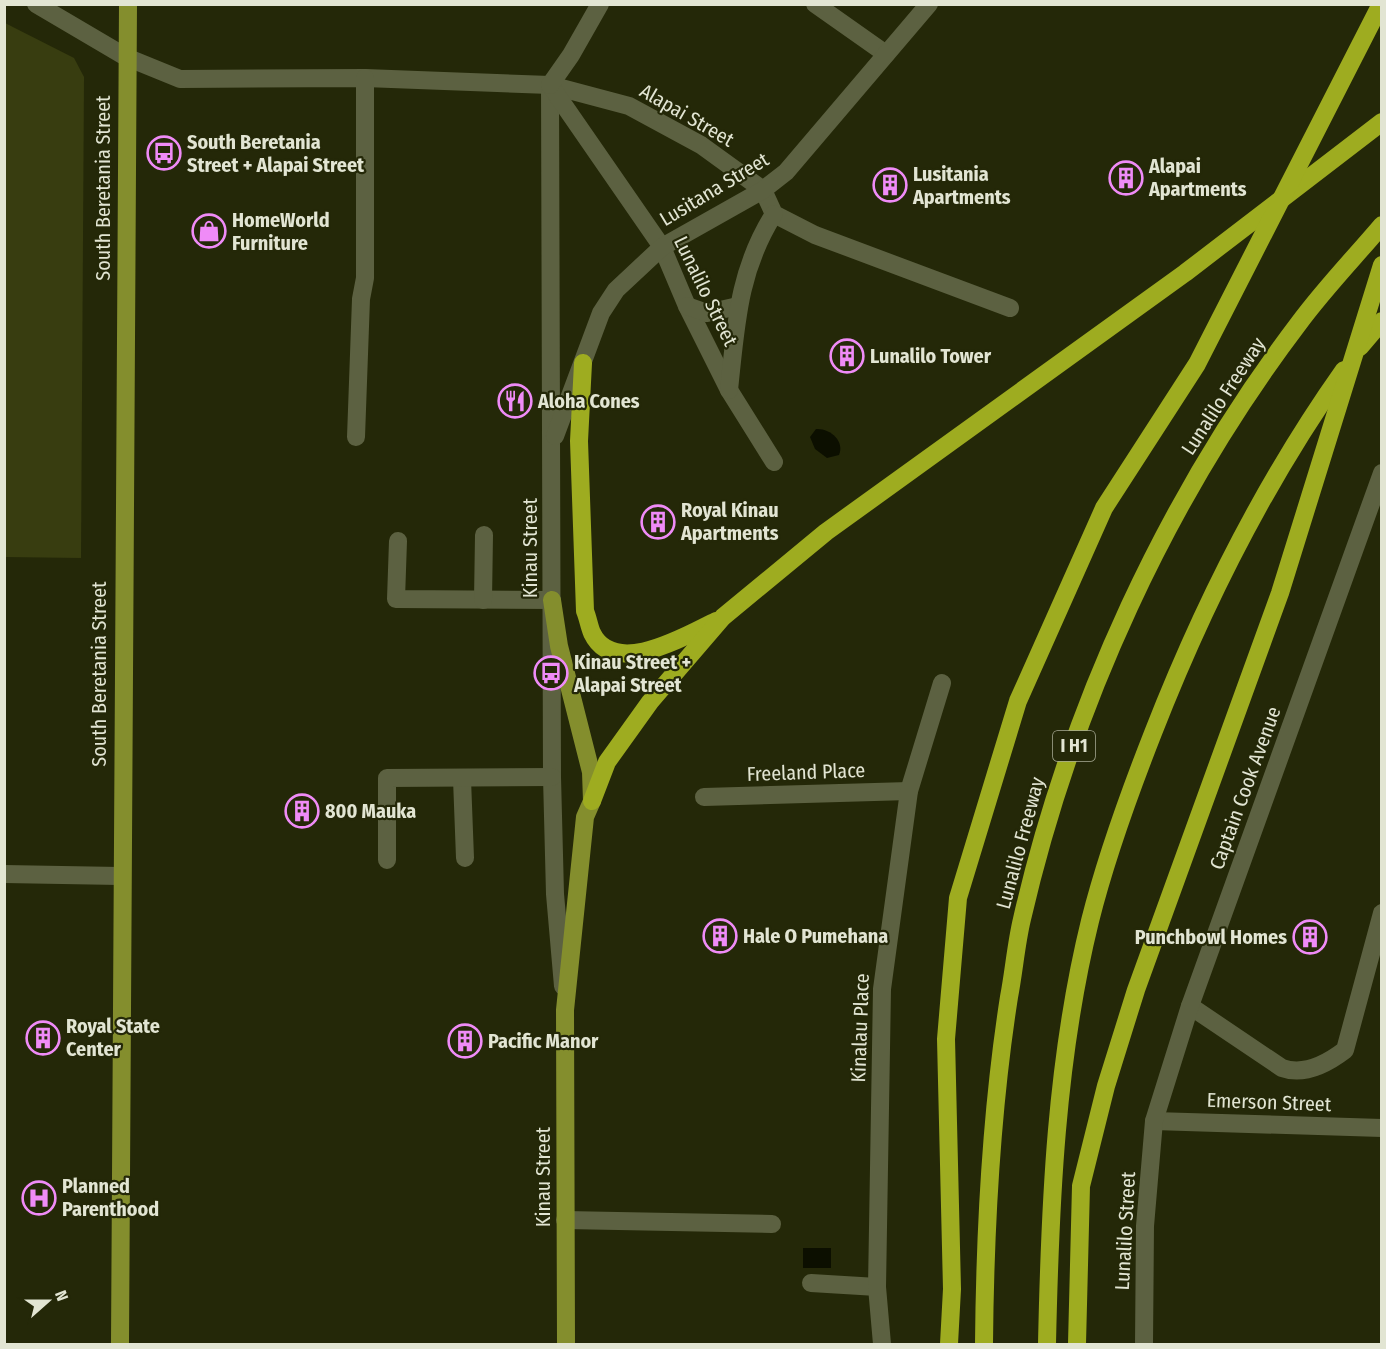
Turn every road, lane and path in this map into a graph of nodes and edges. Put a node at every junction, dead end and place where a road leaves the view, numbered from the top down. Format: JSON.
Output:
{"nodes":[{"id":1,"x":36,"y":4,"type":"edge"},
{"id":2,"x":128,"y":4,"type":"edge"},
{"id":3,"x":600,"y":4,"type":"edge"},
{"id":4,"x":929,"y":4,"type":"edge"},
{"id":5,"x":1381,"y":4,"type":"edge"},
{"id":6,"x":822,"y":7,"type":"edge"},
{"id":7,"x":886,"y":54,"type":"junction"},
{"id":8,"x":126,"y":57,"type":"junction"},
{"id":9,"x":365,"y":78,"type":"junction"},
{"id":10,"x":550,"y":85,"type":"junction"},
{"id":11,"x":1382,"y":122,"type":"edge"},
{"id":12,"x":763,"y":190,"type":"junction"},
{"id":13,"x":774,"y":214,"type":"junction"},
{"id":14,"x":1382,"y":225,"type":"edge"},
{"id":15,"x":662,"y":247,"type":"junction"},
{"id":16,"x":1382,"y":265,"type":"edge"},
{"id":17,"x":687,"y":306,"type":"junction"},
{"id":18,"x":738,"y":306,"type":"junction"},
{"id":19,"x":1010,"y":308,"type":"dead end"},
{"id":20,"x":1382,"y":321,"type":"edge"},
{"id":21,"x":583,"y":363,"type":"junction"},
{"id":22,"x":729,"y":390,"type":"junction"},
{"id":23,"x":356,"y":437,"type":"dead end"},
{"id":24,"x":552,"y":447,"type":"junction"},
{"id":25,"x":774,"y":462,"type":"dead end"},
{"id":26,"x":1382,"y":473,"type":"edge"},
{"id":27,"x":484,"y":535,"type":"dead end"},
{"id":28,"x":399,"y":541,"type":"dead end"},
{"id":29,"x":483,"y":600,"type":"junction"},
{"id":30,"x":552,"y":600,"type":"junction"},
{"id":31,"x":723,"y":617,"type":"junction"},
{"id":32,"x":942,"y":683,"type":"dead end"},
{"id":33,"x":552,"y":777,"type":"junction"},
{"id":34,"x":462,"y":779,"type":"junction"},
{"id":35,"x":909,"y":791,"type":"junction"},
{"id":36,"x":704,"y":797,"type":"dead end"},
{"id":37,"x":592,"y":801,"type":"junction"},
{"id":38,"x":465,"y":858,"type":"dead end"},
{"id":39,"x":387,"y":860,"type":"dead end"},
{"id":40,"x":4,"y":874,"type":"edge"},
{"id":41,"x":120,"y":876,"type":"junction"},
{"id":42,"x":1382,"y":913,"type":"edge"},
{"id":43,"x":1190,"y":1006,"type":"junction"},
{"id":44,"x":565,"y":1010,"type":"junction"},
{"id":45,"x":1154,"y":1121,"type":"junction"},
{"id":46,"x":1382,"y":1128,"type":"edge"},
{"id":47,"x":566,"y":1220,"type":"junction"},
{"id":48,"x":772,"y":1224,"type":"dead end"},
{"id":49,"x":811,"y":1283,"type":"dead end"},
{"id":50,"x":877,"y":1287,"type":"junction"},
{"id":51,"x":120,"y":1344,"type":"edge"},
{"id":52,"x":566,"y":1344,"type":"edge"},
{"id":53,"x":882,"y":1344,"type":"edge"},
{"id":54,"x":949,"y":1344,"type":"edge"},
{"id":55,"x":984,"y":1344,"type":"edge"},
{"id":56,"x":1047,"y":1344,"type":"edge"},
{"id":57,"x":1077,"y":1344,"type":"edge"},
{"id":58,"x":1144,"y":1344,"type":"edge"}],
"edges":[{"from":1,"to":8,"type":"street","name":"Alapai Street"},
{"from":2,"to":8,"type":"main road","name":"South Beretania Street"},
{"from":3,"to":10,"type":"street"},
{"from":4,"to":7,"type":"street","name":"Lusitana Street"},
{"from":5,"to":54,"type":"highway"},
{"from":6,"to":7,"type":"street"},
{"from":7,"to":12,"type":"street","name":"Lusitana Street"},
{"from":8,"to":9,"type":"street","name":"Alapai Street"},
{"from":8,"to":41,"type":"main road","name":"South Beretania Street"},
{"from":9,"to":10,"type":"street","name":"Alapai Street"},
{"from":9,"to":23,"type":"street"},
{"from":10,"to":12,"type":"street","name":"Alapai Street"},
{"from":10,"to":15,"type":"street","name":"Lunalilo Street"},
{"from":10,"to":24,"type":"street","name":"Kinau Street"},
{"from":11,"to":31,"type":"highway"},
{"from":12,"to":13,"type":"street","name":"Alapai Street"},
{"from":12,"to":15,"type":"street","name":"Lusitana Street"},
{"from":13,"to":18,"type":"street"},
{"from":13,"to":19,"type":"street"},
{"from":14,"to":55,"type":"highway","name":"Lunalilo Freeway","number":"I H1"},
{"from":15,"to":17,"type":"street","name":"Lunalilo Street"},
{"from":15,"to":21,"type":"street","name":"Lusitana Street"},
{"from":16,"to":57,"type":"highway"},
{"from":17,"to":18,"type":"street"},
{"from":17,"to":22,"type":"street","name":"Lunalilo Street"},
{"from":18,"to":22,"type":"street"},
{"from":20,"to":56,"type":"highway"},
{"from":21,"to":24,"type":"street","name":"Lusitana Street"},
{"from":21,"to":31,"type":"highway"},
{"from":22,"to":25,"type":"street","name":"Lunalilo Street"},
{"from":24,"to":30,"type":"street","name":"Kinau Street"},
{"from":26,"to":43,"type":"street","name":"Captain Cook Avenue"},
{"from":27,"to":29,"type":"street"},
{"from":28,"to":29,"type":"street"},
{"from":29,"to":30,"type":"street"},
{"from":30,"to":33,"type":"street","name":"Kinau Street"},
{"from":30,"to":37,"type":"main road","name":"Kinau Street"},
{"from":31,"to":37,"type":"highway"},
{"from":32,"to":35,"type":"street","name":"Kinalau Place"},
{"from":33,"to":34,"type":"street"},
{"from":33,"to":44,"type":"street","name":"Kinau Street"},
{"from":34,"to":38,"type":"street"},
{"from":34,"to":39,"type":"street"},
{"from":35,"to":36,"type":"street","name":"Freeland Place"},
{"from":35,"to":50,"type":"street","name":"Kinalau Place"},
{"from":37,"to":44,"type":"main road","name":"Kinau Street"},
{"from":40,"to":41,"type":"street"},
{"from":41,"to":51,"type":"main road","name":"South Beretania Street"},
{"from":42,"to":43,"type":"street"},
{"from":43,"to":45,"type":"street","name":"Captain Cook Avenue"},
{"from":44,"to":47,"type":"main road","name":"Kinau Street"},
{"from":45,"to":46,"type":"street","name":"Emerson Street"},
{"from":45,"to":58,"type":"street","name":"Lunalilo Street"},
{"from":47,"to":48,"type":"street"},
{"from":47,"to":52,"type":"main road","name":"Kinau Street"},
{"from":49,"to":50,"type":"street"},
{"from":50,"to":53,"type":"street","name":"Kinalau Place"}]}
